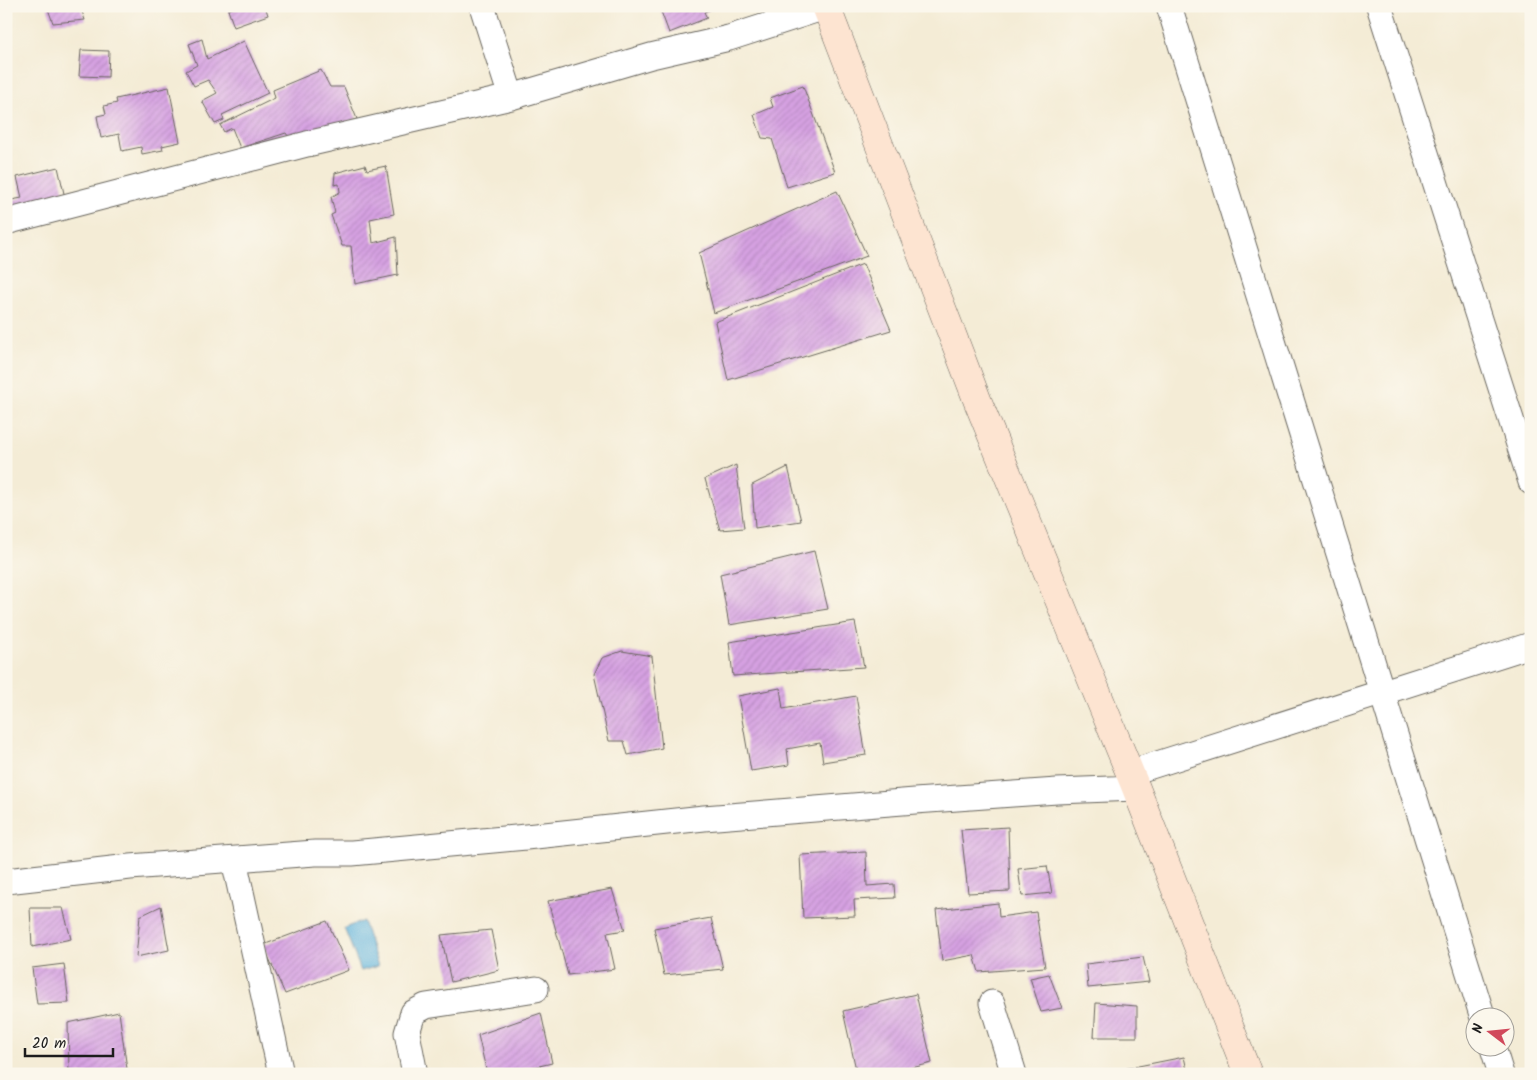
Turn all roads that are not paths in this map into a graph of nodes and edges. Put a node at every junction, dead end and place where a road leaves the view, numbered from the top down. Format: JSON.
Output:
{"nodes":[{"id":1,"x":482,"y":6,"type":"edge"},
{"id":2,"x":826,"y":6,"type":"edge"},
{"id":3,"x":1169,"y":6,"type":"edge"},
{"id":4,"x":1379,"y":6,"type":"edge"},
{"id":5,"x":510,"y":97,"type":"junction"},
{"id":6,"x":6,"y":222,"type":"edge"},
{"id":7,"x":1531,"y":482,"type":"edge"},
{"id":8,"x":1531,"y":645,"type":"edge"},
{"id":9,"x":1381,"y":693,"type":"junction"},
{"id":10,"x":1132,"y":781,"type":"junction"},
{"id":11,"x":234,"y":860,"type":"junction"},
{"id":12,"x":6,"y":881,"type":"edge"},
{"id":13,"x":536,"y":989,"type":"dead end"},
{"id":14,"x":992,"y":1003,"type":"dead end"},
{"id":15,"x":1480,"y":1008,"type":"edge"},
{"id":16,"x":1496,"y":1058,"type":"edge"},
{"id":17,"x":281,"y":1074,"type":"edge"},
{"id":18,"x":415,"y":1074,"type":"edge"},
{"id":19,"x":1014,"y":1074,"type":"edge"},
{"id":20,"x":1248,"y":1074,"type":"edge"},
{"id":21,"x":1501,"y":1074,"type":"edge"}],
"edges":[{"from":1,"to":5,"type":"street"},
{"from":2,"to":5,"type":"street"},
{"from":2,"to":10,"type":"main road"},
{"from":3,"to":9,"type":"street"},
{"from":4,"to":7,"type":"street"},
{"from":5,"to":6,"type":"street"},
{"from":8,"to":9,"type":"street"},
{"from":9,"to":10,"type":"street"},
{"from":9,"to":15,"type":"street"},
{"from":10,"to":11,"type":"street"},
{"from":10,"to":20,"type":"main road"},
{"from":11,"to":12,"type":"street"},
{"from":11,"to":17,"type":"street"},
{"from":13,"to":18,"type":"street"},
{"from":14,"to":19,"type":"street"},
{"from":16,"to":21,"type":"street"}]}
